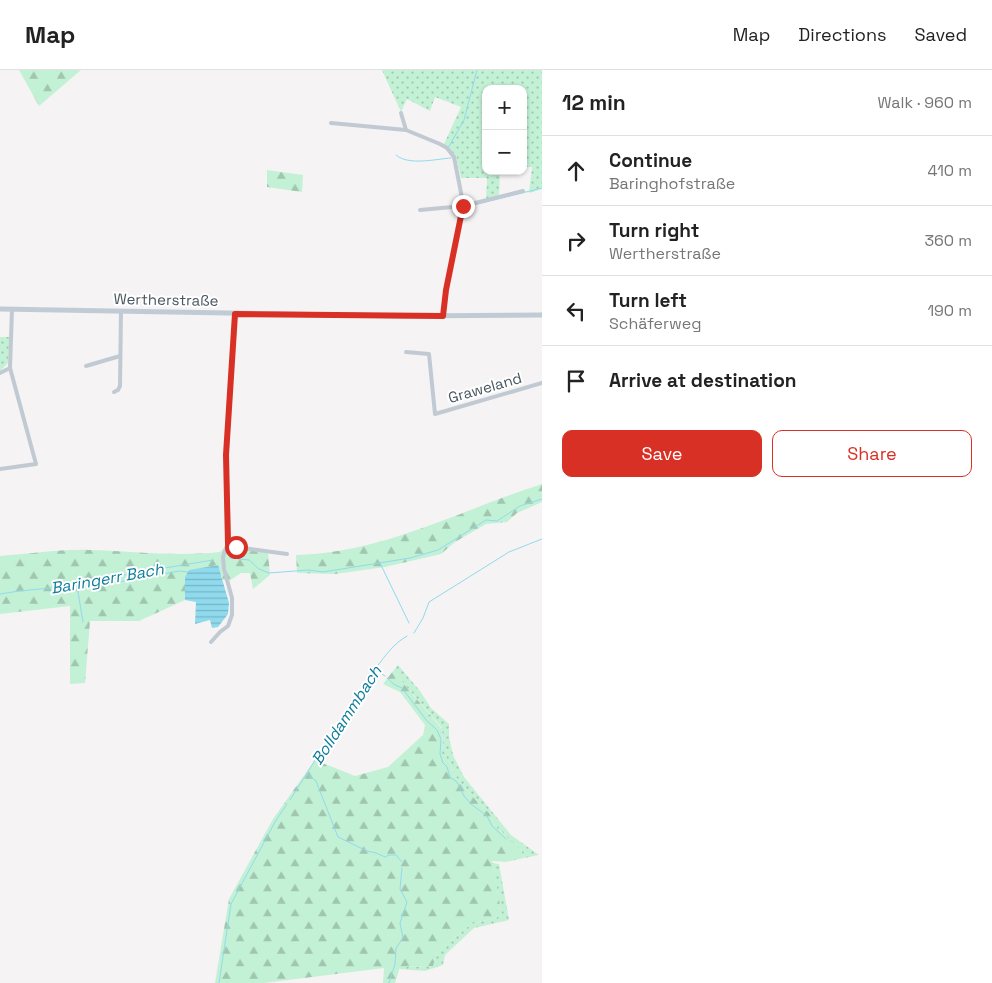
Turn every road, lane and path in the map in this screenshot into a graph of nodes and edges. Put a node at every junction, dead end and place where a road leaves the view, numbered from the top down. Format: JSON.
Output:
{"nodes":[{"id":1,"x":401,"y":113,"type":"dead end"},
{"id":2,"x":331,"y":123,"type":"dead end"},
{"id":3,"x":406,"y":130,"type":"junction"},
{"id":4,"x":523,"y":191,"type":"dead end"},
{"id":5,"x":463,"y":206,"type":"junction"},
{"id":6,"x":420,"y":210,"type":"dead end"},
{"id":7,"x":0,"y":309,"type":"edge"},
{"id":8,"x":12,"y":309,"type":"junction"},
{"id":9,"x":121,"y":311,"type":"junction"},
{"id":10,"x":235,"y":314,"type":"junction"},
{"id":11,"x":542,"y":315,"type":"edge"},
{"id":12,"x":443,"y":316,"type":"junction"},
{"id":13,"x":406,"y":352,"type":"dead end"},
{"id":14,"x":120,"y":356,"type":"junction"},
{"id":15,"x":86,"y":366,"type":"dead end"},
{"id":16,"x":10,"y":368,"type":"junction"},
{"id":17,"x":0,"y":373,"type":"edge"},
{"id":18,"x":542,"y":383,"type":"edge"},
{"id":19,"x":114,"y":392,"type":"dead end"},
{"id":20,"x":0,"y":469,"type":"edge"},
{"id":21,"x":228,"y":544,"type":"junction"},
{"id":22,"x":287,"y":554,"type":"dead end"},
{"id":23,"x":211,"y":642,"type":"dead end"}],
"edges":[{"from":1,"to":3,"type":"street"},
{"from":2,"to":3,"type":"street"},
{"from":3,"to":5,"type":"street"},
{"from":4,"to":5,"type":"street"},
{"from":5,"to":6,"type":"street"},
{"from":5,"to":12,"type":"street"},
{"from":7,"to":8,"type":"main road","name":"Wertherstraße"},
{"from":8,"to":9,"type":"main road","name":"Wertherstraße"},
{"from":8,"to":16,"type":"street"},
{"from":9,"to":10,"type":"main road","name":"Wertherstraße"},
{"from":9,"to":14,"type":"street"},
{"from":10,"to":12,"type":"main road","name":"Wertherstraße"},
{"from":10,"to":21,"type":"street"},
{"from":11,"to":12,"type":"main road","name":"Wertherstraße"},
{"from":13,"to":18,"type":"street","name":"Graweland"},
{"from":14,"to":15,"type":"street"},
{"from":14,"to":19,"type":"street"},
{"from":16,"to":17,"type":"street"},
{"from":16,"to":20,"type":"street"},
{"from":21,"to":22,"type":"street"},
{"from":21,"to":23,"type":"street"}]}
